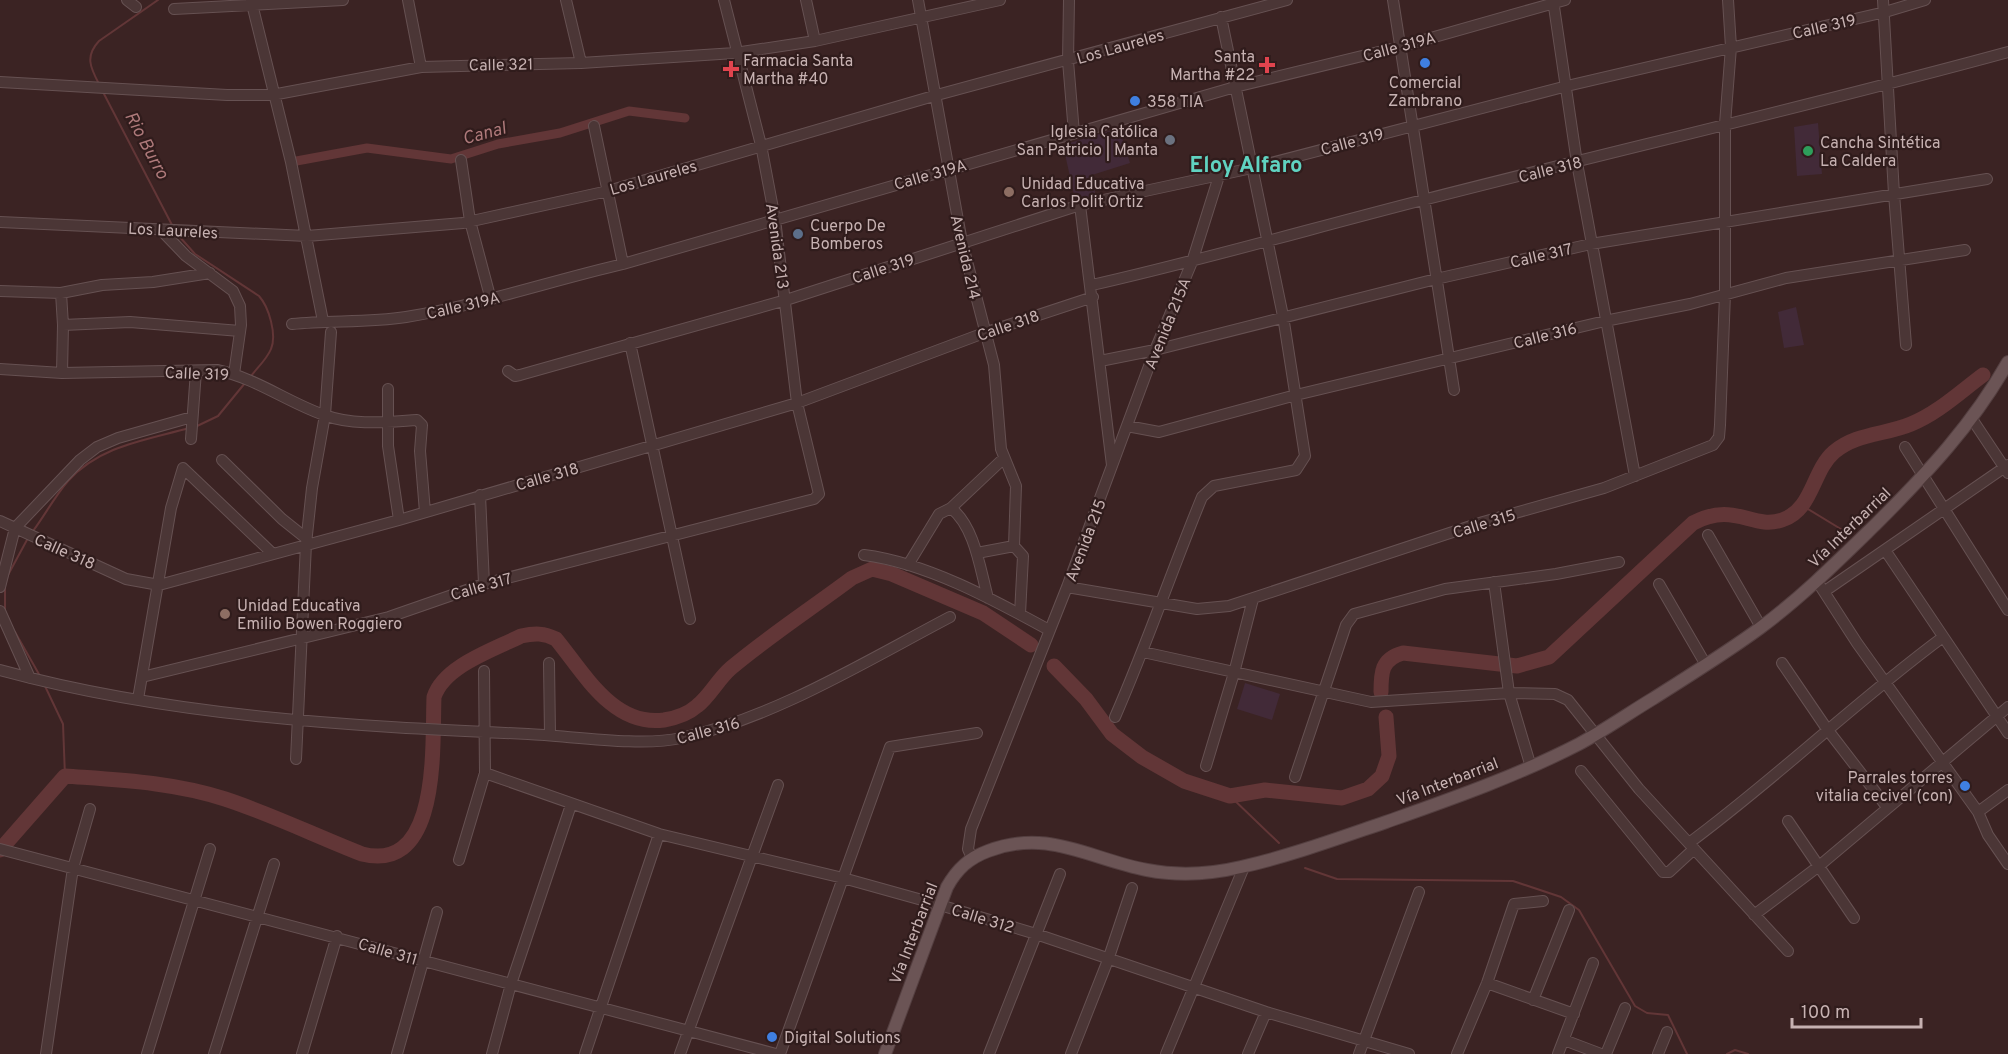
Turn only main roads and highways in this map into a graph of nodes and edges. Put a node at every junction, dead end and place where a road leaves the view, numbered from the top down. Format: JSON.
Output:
{"nodes":[{"id":1,"x":2008,"y":362,"type":"edge"},
{"id":2,"x":885,"y":1054,"type":"edge"}],
"edges":[{"from":1,"to":2,"type":"main road","name":"Vía Interbarrial"}]}
